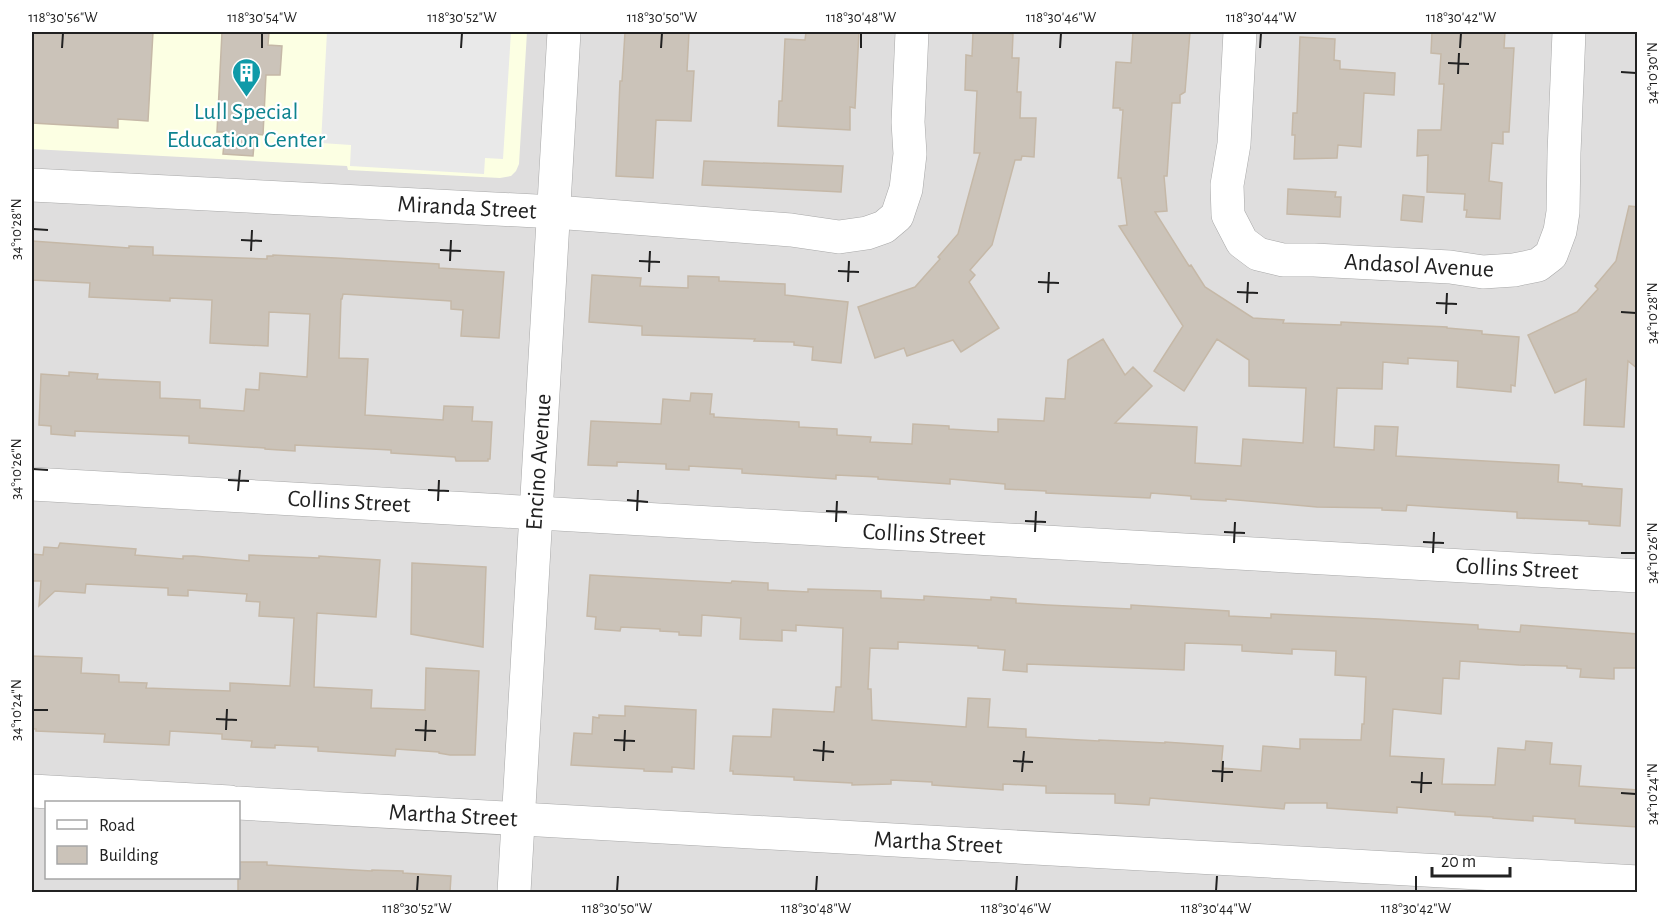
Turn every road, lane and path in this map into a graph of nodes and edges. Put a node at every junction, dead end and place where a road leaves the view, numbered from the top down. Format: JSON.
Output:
{"nodes":[{"id":1,"x":564,"y":32,"type":"edge"},
{"id":2,"x":912,"y":32,"type":"edge"},
{"id":3,"x":1240,"y":32,"type":"edge"},
{"id":4,"x":1569,"y":32,"type":"edge"},
{"id":5,"x":32,"y":185,"type":"edge"},
{"id":6,"x":555,"y":212,"type":"junction"},
{"id":7,"x":32,"y":484,"type":"edge"},
{"id":8,"x":536,"y":512,"type":"junction"},
{"id":9,"x":1638,"y":576,"type":"edge"},
{"id":10,"x":32,"y":791,"type":"edge"},
{"id":11,"x":212,"y":801,"type":"edge"},
{"id":12,"x":240,"y":803,"type":"edge"},
{"id":13,"x":519,"y":819,"type":"junction"},
{"id":14,"x":1626,"y":885,"type":"edge"},
{"id":15,"x":514,"y":892,"type":"edge"}],
"edges":[{"from":1,"to":6,"type":"street","name":"Encino Avenue"},
{"from":2,"to":6,"type":"street","name":"Miranda Street"},
{"from":3,"to":4,"type":"street","name":"Andasol Avenue"},
{"from":5,"to":6,"type":"street","name":"Miranda Street"},
{"from":6,"to":8,"type":"street","name":"Encino Avenue"},
{"from":7,"to":8,"type":"street","name":"Collins Street"},
{"from":8,"to":9,"type":"street","name":"Collins Street"},
{"from":8,"to":13,"type":"street","name":"Encino Avenue"},
{"from":10,"to":11,"type":"street"},
{"from":12,"to":13,"type":"street","name":"Martha Street"},
{"from":13,"to":14,"type":"street","name":"Martha Street"},
{"from":13,"to":15,"type":"street","name":"Encino Avenue"}]}
